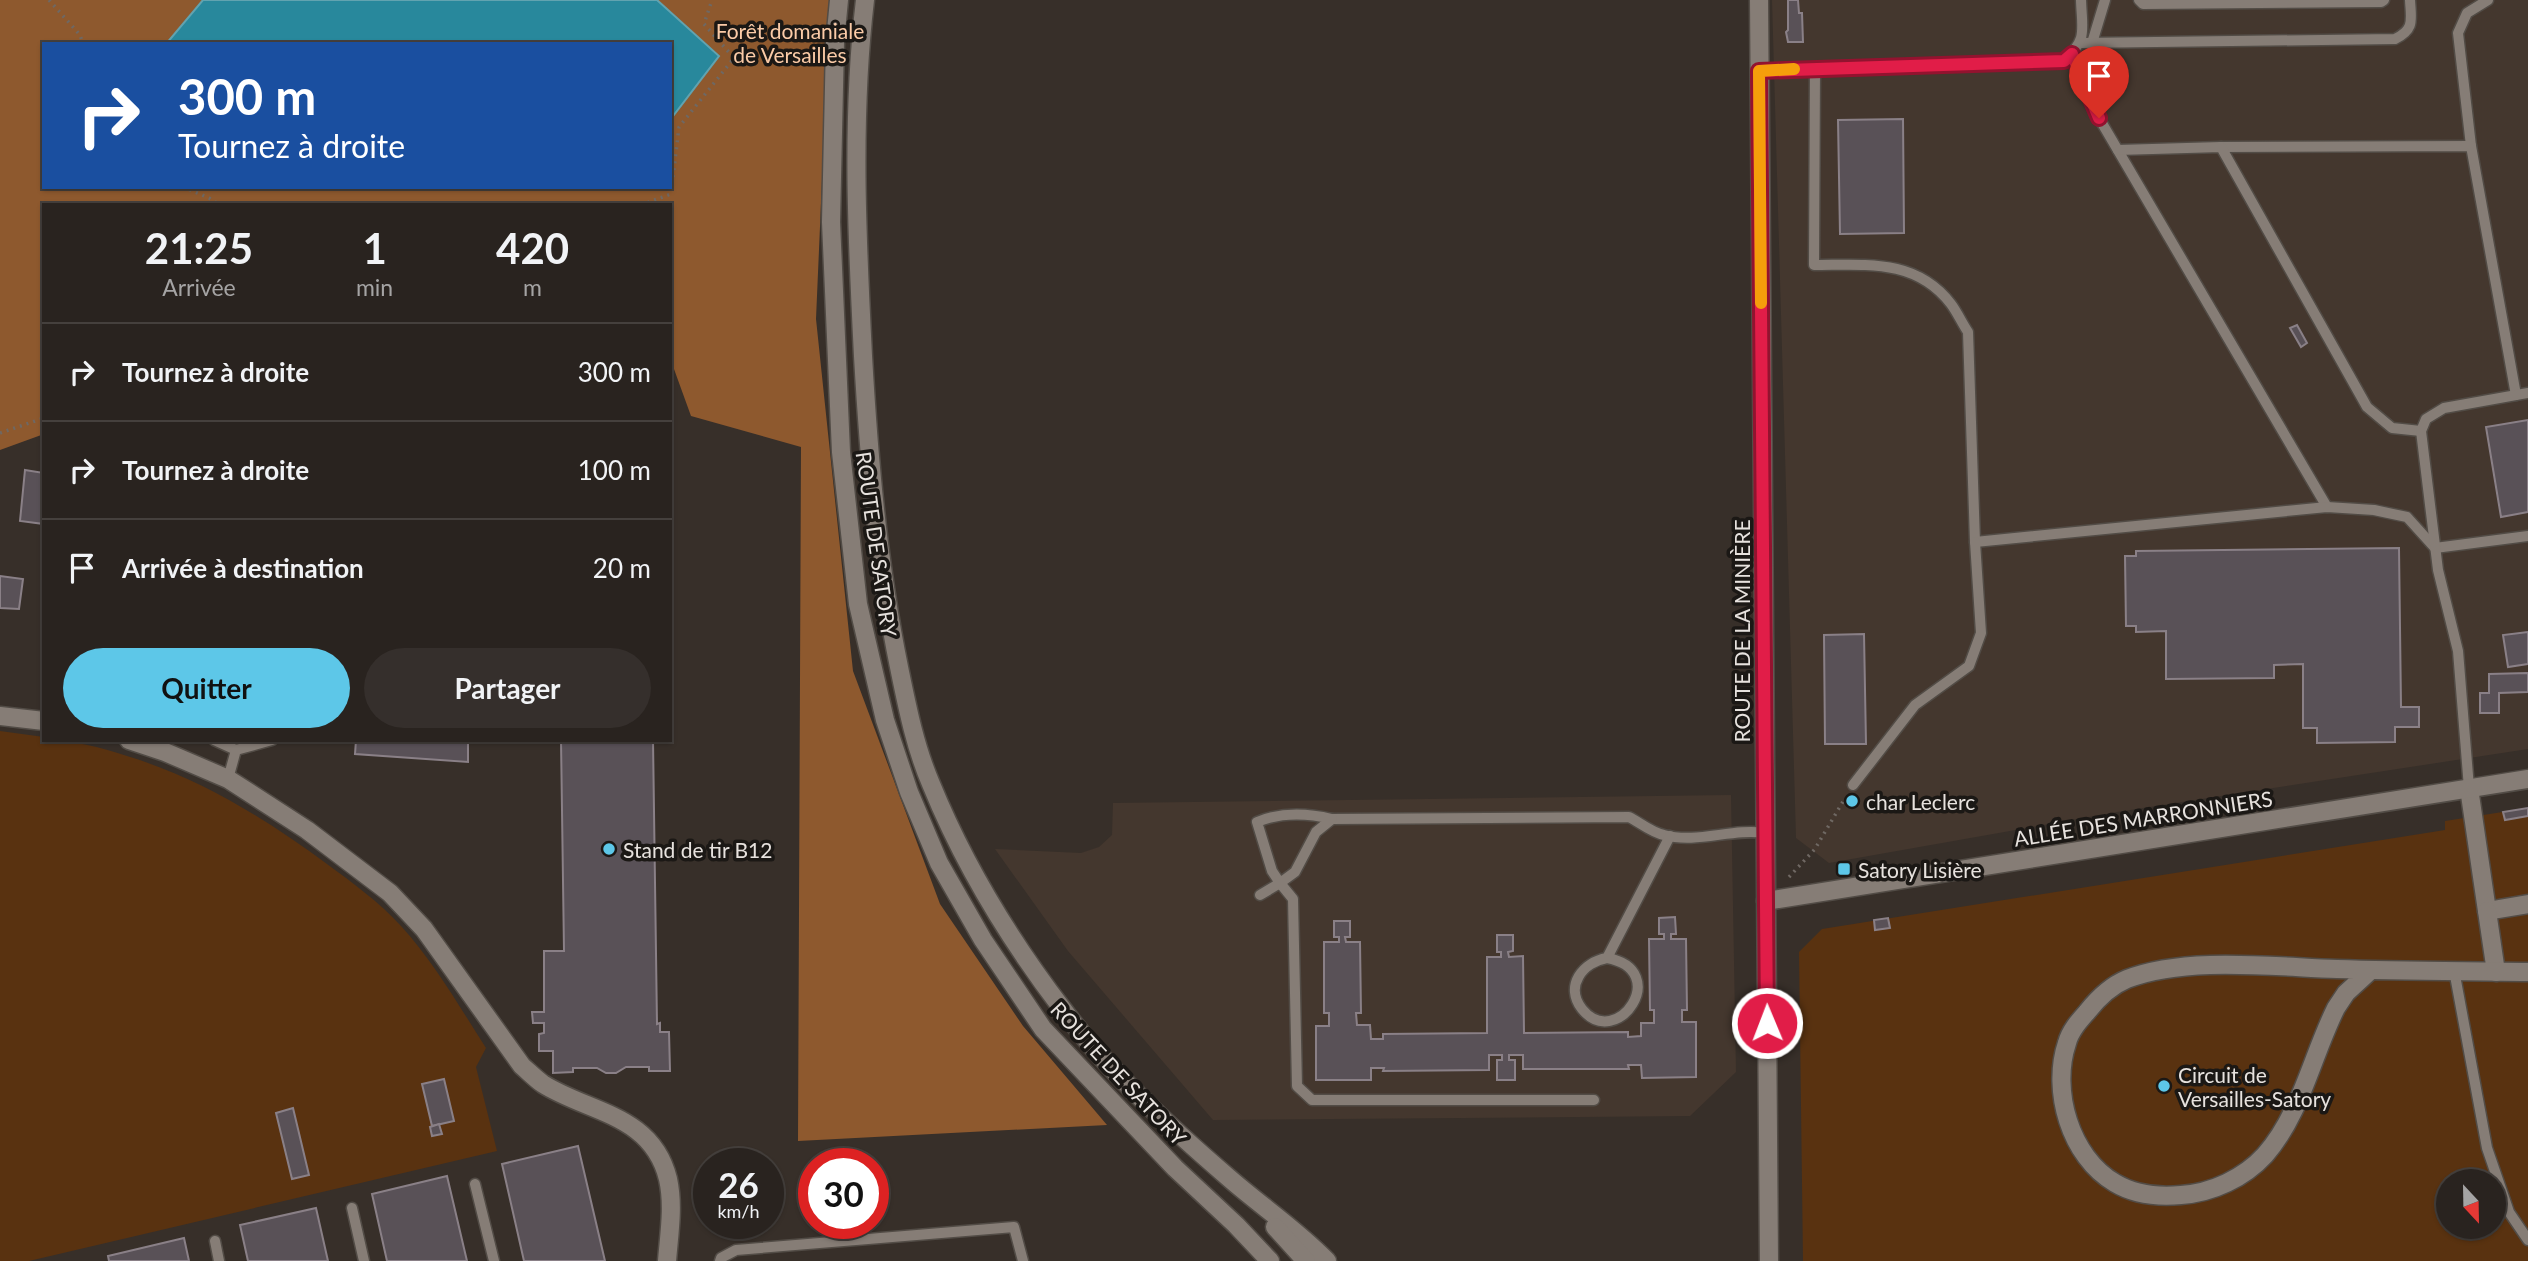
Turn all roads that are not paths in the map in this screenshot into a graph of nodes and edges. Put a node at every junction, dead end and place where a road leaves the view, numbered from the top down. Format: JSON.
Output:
{"nodes":[{"id":1,"x":839,"y":0,"type":"edge"},
{"id":2,"x":865,"y":0,"type":"edge"},
{"id":3,"x":1759,"y":0,"type":"edge"},
{"id":4,"x":2081,"y":0,"type":"edge"},
{"id":5,"x":2105,"y":0,"type":"edge"},
{"id":6,"x":2139,"y":0,"type":"edge"},
{"id":7,"x":2385,"y":0,"type":"edge"},
{"id":8,"x":2410,"y":0,"type":"edge"},
{"id":9,"x":2488,"y":0,"type":"edge"},
{"id":10,"x":2080,"y":43,"type":"junction"},
{"id":11,"x":2092,"y":43,"type":"junction"},
{"id":12,"x":2072,"y":54,"type":"junction"},
{"id":13,"x":1815,"y":69,"type":"junction"},
{"id":14,"x":1759,"y":71,"type":"junction"},
{"id":15,"x":2471,"y":146,"type":"junction"},
{"id":16,"x":2221,"y":147,"type":"junction"},
{"id":17,"x":2118,"y":150,"type":"junction"},
{"id":18,"x":2528,"y":393,"type":"edge"},
{"id":19,"x":2516,"y":396,"type":"junction"},
{"id":20,"x":2421,"y":431,"type":"junction"},
{"id":21,"x":2327,"y":506,"type":"junction"},
{"id":22,"x":2528,"y":536,"type":"edge"},
{"id":23,"x":1975,"y":542,"type":"junction"},
{"id":24,"x":2435,"y":548,"type":"junction"},
{"id":25,"x":0,"y":716,"type":"edge"},
{"id":26,"x":42,"y":722,"type":"edge"},
{"id":27,"x":135,"y":742,"type":"edge"},
{"id":28,"x":218,"y":742,"type":"edge"},
{"id":29,"x":265,"y":742,"type":"edge"},
{"id":30,"x":236,"y":750,"type":"junction"},
{"id":31,"x":228,"y":779,"type":"junction"},
{"id":32,"x":2528,"y":779,"type":"edge"},
{"id":33,"x":1853,"y":785,"type":"road end"},
{"id":34,"x":2469,"y":788,"type":"junction"},
{"id":35,"x":1332,"y":818,"type":"junction"},
{"id":36,"x":1765,"y":833,"type":"junction"},
{"id":37,"x":1670,"y":836,"type":"junction"},
{"id":38,"x":1280,"y":883,"type":"junction"},
{"id":39,"x":1261,"y":895,"type":"dead end"},
{"id":40,"x":1766,"y":901,"type":"junction"},
{"id":41,"x":2528,"y":904,"type":"edge"},
{"id":42,"x":2487,"y":911,"type":"junction"},
{"id":43,"x":1607,"y":958,"type":"junction"},
{"id":44,"x":2371,"y":970,"type":"junction"},
{"id":45,"x":2454,"y":970,"type":"junction"},
{"id":46,"x":2496,"y":972,"type":"junction"},
{"id":47,"x":2528,"y":972,"type":"edge"},
{"id":48,"x":1594,"y":1100,"type":"dead end"},
{"id":49,"x":1229,"y":1178,"type":"junction"},
{"id":50,"x":475,"y":1184,"type":"dead end"},
{"id":51,"x":352,"y":1208,"type":"dead end"},
{"id":52,"x":1237,"y":1225,"type":"junction"},
{"id":53,"x":2528,"y":1240,"type":"edge"},
{"id":54,"x":215,"y":1241,"type":"dead end"},
{"id":55,"x":219,"y":1261,"type":"edge"},
{"id":56,"x":364,"y":1261,"type":"edge"},
{"id":57,"x":494,"y":1261,"type":"edge"},
{"id":58,"x":667,"y":1261,"type":"edge"},
{"id":59,"x":720,"y":1261,"type":"edge"},
{"id":60,"x":1023,"y":1261,"type":"edge"},
{"id":61,"x":1263,"y":1261,"type":"edge"},
{"id":62,"x":1270,"y":1261,"type":"edge"},
{"id":63,"x":1306,"y":1261,"type":"edge"},
{"id":64,"x":1326,"y":1261,"type":"edge"},
{"id":65,"x":1769,"y":1261,"type":"edge"}],
"edges":[{"from":1,"to":52,"type":"street","name":"ROUTE DE SATORY"},
{"from":2,"to":49,"type":"street","name":"ROUTE DE SATORY"},
{"from":3,"to":14,"type":"street","name":"ROUTE DE LA MINIÈRE"},
{"from":4,"to":10,"type":"lane"},
{"from":5,"to":11,"type":"lane"},
{"from":6,"to":7,"type":"lane"},
{"from":8,"to":11,"type":"lane"},
{"from":9,"to":15,"type":"lane"},
{"from":10,"to":11,"type":"lane"},
{"from":10,"to":12,"type":"lane"},
{"from":12,"to":13,"type":"lane"},
{"from":12,"to":17,"type":"lane"},
{"from":13,"to":14,"type":"lane"},
{"from":13,"to":23,"type":"lane"},
{"from":14,"to":36,"type":"street","name":"ROUTE DE LA MINIÈRE"},
{"from":15,"to":16,"type":"lane"},
{"from":15,"to":19,"type":"lane"},
{"from":16,"to":17,"type":"lane"},
{"from":16,"to":20,"type":"lane"},
{"from":17,"to":21,"type":"lane"},
{"from":18,"to":19,"type":"lane"},
{"from":19,"to":20,"type":"lane"},
{"from":20,"to":24,"type":"lane"},
{"from":21,"to":23,"type":"lane"},
{"from":21,"to":24,"type":"lane"},
{"from":22,"to":24,"type":"lane"},
{"from":23,"to":33,"type":"lane"},
{"from":24,"to":34,"type":"lane"},
{"from":25,"to":26,"type":"street"},
{"from":27,"to":31,"type":"street"},
{"from":28,"to":30,"type":"lane"},
{"from":29,"to":30,"type":"lane"},
{"from":30,"to":31,"type":"lane"},
{"from":31,"to":58,"type":"street"},
{"from":32,"to":34,"type":"street","name":"ALLÉE DES MARRONNIERS"},
{"from":34,"to":40,"type":"street","name":"ALLÉE DES MARRONNIERS"},
{"from":34,"to":42,"type":"street"},
{"from":35,"to":37,"type":"lane"},
{"from":35,"to":38,"type":"lane"},
{"from":35,"to":38,"type":"lane"},
{"from":36,"to":37,"type":"lane"},
{"from":36,"to":40,"type":"street","name":"ROUTE DE LA MINIÈRE"},
{"from":37,"to":43,"type":"lane"},
{"from":38,"to":39,"type":"lane"},
{"from":38,"to":48,"type":"lane"},
{"from":40,"to":65,"type":"street","name":"ROUTE DE LA MINIÈRE"},
{"from":41,"to":42,"type":"street"},
{"from":42,"to":46,"type":"street"},
{"from":43,"to":43,"type":"lane"},
{"from":44,"to":44,"type":"street"},
{"from":44,"to":45,"type":"street"},
{"from":45,"to":46,"type":"street"},
{"from":45,"to":53,"type":"lane"},
{"from":46,"to":47,"type":"street"},
{"from":49,"to":63,"type":"street"},
{"from":49,"to":64,"type":"street"},
{"from":50,"to":57,"type":"lane"},
{"from":51,"to":56,"type":"lane"},
{"from":52,"to":61,"type":"street"},
{"from":52,"to":62,"type":"street"},
{"from":54,"to":55,"type":"lane"},
{"from":59,"to":60,"type":"lane"}]}
